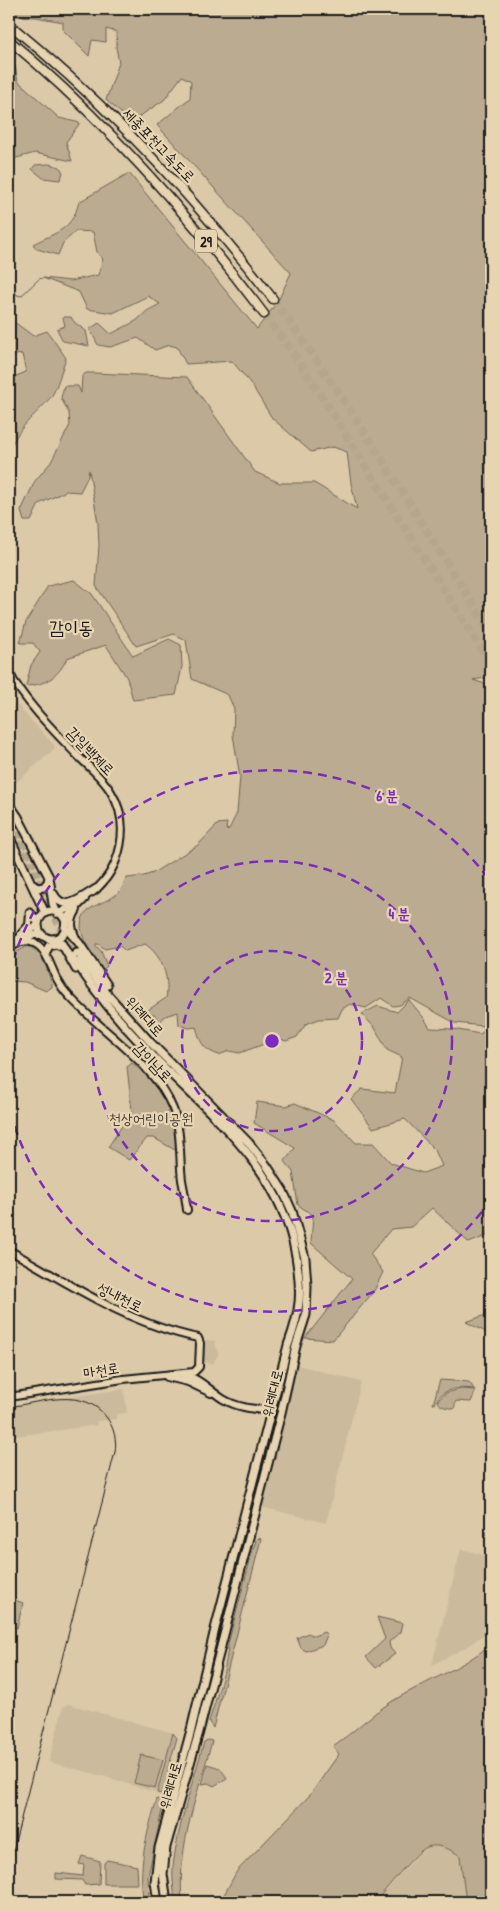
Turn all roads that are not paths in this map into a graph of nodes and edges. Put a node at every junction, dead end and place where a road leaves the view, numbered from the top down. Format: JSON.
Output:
{"nodes":[{"id":1,"x":9,"y":24,"type":"edge"},
{"id":2,"x":9,"y":40,"type":"edge"},
{"id":3,"x":273,"y":299,"type":"tunnel mouth"},
{"id":4,"x":264,"y":314,"type":"tunnel mouth"},
{"id":5,"x":9,"y":673,"type":"edge"},
{"id":6,"x":9,"y":804,"type":"edge"},
{"id":7,"x":9,"y":836,"type":"edge"},
{"id":8,"x":49,"y":877,"type":"junction"},
{"id":9,"x":32,"y":884,"type":"junction"},
{"id":10,"x":52,"y":890,"type":"junction"},
{"id":11,"x":96,"y":890,"type":"junction"},
{"id":12,"x":77,"y":905,"type":"junction"},
{"id":13,"x":30,"y":913,"type":"joint"},
{"id":14,"x":45,"y":913,"type":"junction"},
{"id":15,"x":58,"y":913,"type":"junction"},
{"id":16,"x":38,"y":923,"type":"junction"},
{"id":17,"x":65,"y":925,"type":"junction"},
{"id":18,"x":42,"y":935,"type":"junction"},
{"id":19,"x":54,"y":939,"type":"junction"},
{"id":20,"x":21,"y":942,"type":"junction"},
{"id":21,"x":11,"y":943,"type":"edge"},
{"id":22,"x":79,"y":943,"type":"junction"},
{"id":23,"x":9,"y":948,"type":"edge"},
{"id":24,"x":46,"y":952,"type":"junction"},
{"id":25,"x":66,"y":952,"type":"junction"},
{"id":26,"x":79,"y":959,"type":"junction"},
{"id":27,"x":148,"y":1045,"type":"junction"},
{"id":28,"x":187,"y":1210,"type":"dead end"},
{"id":29,"x":9,"y":1250,"type":"edge"},
{"id":30,"x":292,"y":1345,"type":"junction"},
{"id":31,"x":197,"y":1370,"type":"joint"},
{"id":32,"x":172,"y":1374,"type":"junction"},
{"id":33,"x":163,"y":1375,"type":"junction"},
{"id":34,"x":9,"y":1397,"type":"edge"},
{"id":35,"x":221,"y":1398,"type":"junction"},
{"id":36,"x":272,"y":1411,"type":"junction"},
{"id":37,"x":158,"y":1902,"type":"edge"},
{"id":38,"x":167,"y":1902,"type":"edge"}],
"edges":[{"from":1,"to":3,"type":"highway","name":"세종포천고속도로","number":"29"},
{"from":2,"to":4,"type":"highway","name":"세종포천고속도로","number":"29"},
{"from":5,"to":11,"type":"main road","name":"감일백제로"},
{"from":6,"to":8,"type":"main road"},
{"from":7,"to":9,"type":"main road"},
{"from":8,"to":9,"type":"main road"},
{"from":8,"to":10,"type":"main road"},
{"from":9,"to":14,"type":"main road"},
{"from":10,"to":11,"type":"main road"},
{"from":10,"to":15,"type":"main road"},
{"from":11,"to":12,"type":"main road","name":"감일백제로"},
{"from":11,"to":22,"type":"main road"},
{"from":12,"to":15,"type":"main road"},
{"from":12,"to":17,"type":"main road"},
{"from":13,"to":16,"type":"main road"},
{"from":13,"to":21,"type":"main road"},
{"from":14,"to":15,"type":"main road"},
{"from":14,"to":16,"type":"main road"},
{"from":15,"to":17,"type":"main road"},
{"from":16,"to":18,"type":"main road"},
{"from":16,"to":21,"type":"main road"},
{"from":17,"to":19,"type":"main road"},
{"from":17,"to":22,"type":"main road"},
{"from":18,"to":19,"type":"main road"},
{"from":18,"to":20,"type":"main road"},
{"from":18,"to":24,"type":"main road","name":"감이남로"},
{"from":19,"to":24,"type":"main road"},
{"from":19,"to":25,"type":"main road"},
{"from":20,"to":23,"type":"main road"},
{"from":20,"to":24,"type":"main road"},
{"from":22,"to":26,"type":"main road"},
{"from":24,"to":25,"type":"main road"},
{"from":24,"to":28,"type":"main road","name":"감이남로"},
{"from":25,"to":26,"type":"main road"},
{"from":26,"to":27,"type":"main road","name":"위례대로"},
{"from":26,"to":27,"type":"main road"},
{"from":27,"to":30,"type":"main road","name":"위례대로"},
{"from":29,"to":31,"type":"main road","name":"성내천로"},
{"from":30,"to":36,"type":"main road","name":"위례대로"},
{"from":30,"to":38,"type":"main road","name":"위례대로"},
{"from":31,"to":32,"type":"main road","name":"마천로"},
{"from":32,"to":33,"type":"main road","name":"마천로"},
{"from":32,"to":35,"type":"main road"},
{"from":33,"to":34,"type":"main road","name":"마천로"},
{"from":33,"to":35,"type":"main road"},
{"from":35,"to":36,"type":"main road"},
{"from":36,"to":37,"type":"main road","name":"위례대로"}]}
